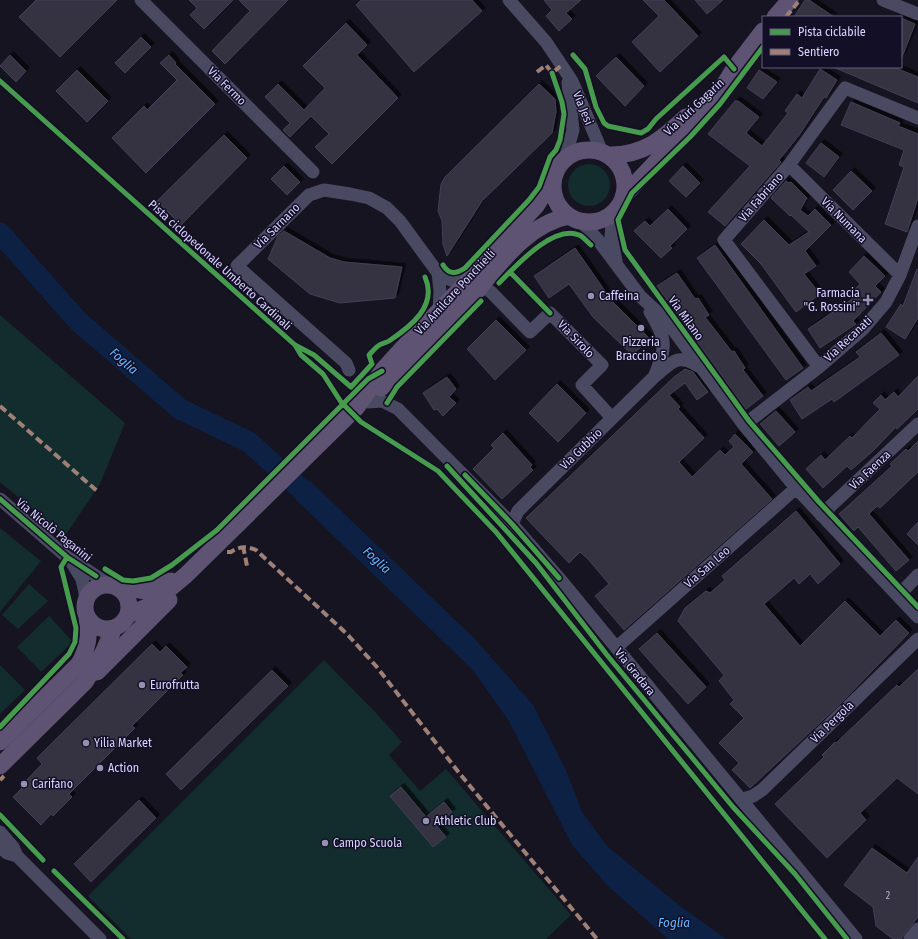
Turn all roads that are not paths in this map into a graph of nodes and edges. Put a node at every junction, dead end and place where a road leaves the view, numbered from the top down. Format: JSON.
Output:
{"nodes":[{"id":1,"x":141,"y":0,"type":"edge"},
{"id":2,"x":509,"y":0,"type":"edge"},
{"id":3,"x":778,"y":0,"type":"edge"},
{"id":4,"x":790,"y":0,"type":"edge"},
{"id":5,"x":883,"y":0,"type":"edge"},
{"id":6,"x":918,"y":14,"type":"edge"},
{"id":7,"x":770,"y":16,"type":"edge"},
{"id":8,"x":776,"y":16,"type":"edge"},
{"id":9,"x":761,"y":32,"type":"edge"},
{"id":10,"x":562,"y":65,"type":"junction"},
{"id":11,"x":734,"y":69,"type":"junction"},
{"id":12,"x":918,"y":118,"type":"edge"},
{"id":13,"x":605,"y":153,"type":"junction"},
{"id":14,"x":565,"y":159,"type":"junction"},
{"id":15,"x":789,"y":165,"type":"junction"},
{"id":16,"x":312,"y":172,"type":"dead end"},
{"id":17,"x":554,"y":177,"type":"junction"},
{"id":18,"x":623,"y":197,"type":"junction"},
{"id":19,"x":613,"y":212,"type":"junction"},
{"id":20,"x":575,"y":218,"type":"junction"},
{"id":21,"x":918,"y":226,"type":"edge"},
{"id":22,"x":617,"y":265,"type":"junction"},
{"id":23,"x":438,"y":273,"type":"junction"},
{"id":24,"x":900,"y":274,"type":"junction"},
{"id":25,"x":475,"y":283,"type":"junction"},
{"id":26,"x":640,"y":296,"type":"junction"},
{"id":27,"x":439,"y":312,"type":"junction"},
{"id":28,"x":700,"y":367,"type":"junction"},
{"id":29,"x":819,"y":367,"type":"junction"},
{"id":30,"x":348,"y":370,"type":"dead end"},
{"id":31,"x":654,"y":377,"type":"junction"},
{"id":32,"x":362,"y":405,"type":"junction"},
{"id":33,"x":612,"y":418,"type":"junction"},
{"id":34,"x":918,"y":424,"type":"edge"},
{"id":35,"x":744,"y":425,"type":"junction"},
{"id":36,"x":796,"y":488,"type":"junction"},
{"id":37,"x":0,"y":499,"type":"edge"},
{"id":38,"x":821,"y":515,"type":"junction"},
{"id":39,"x":512,"y":524,"type":"junction"},
{"id":40,"x":68,"y":557,"type":"junction"},
{"id":41,"x":186,"y":575,"type":"junction"},
{"id":42,"x":918,"y":575,"type":"edge"},
{"id":43,"x":112,"y":585,"type":"junction"},
{"id":44,"x":898,"y":596,"type":"junction"},
{"id":45,"x":86,"y":598,"type":"junction"},
{"id":46,"x":128,"y":615,"type":"junction"},
{"id":47,"x":87,"y":617,"type":"junction"},
{"id":48,"x":918,"y":617,"type":"edge"},
{"id":49,"x":114,"y":628,"type":"junction"},
{"id":50,"x":918,"y":639,"type":"edge"},
{"id":51,"x":617,"y":647,"type":"junction"},
{"id":52,"x":85,"y":682,"type":"junction"},
{"id":53,"x":0,"y":742,"type":"edge"},
{"id":54,"x":0,"y":766,"type":"edge"},
{"id":55,"x":743,"y":799,"type":"junction"},
{"id":56,"x":0,"y":837,"type":"edge"},
{"id":57,"x":918,"y":929,"type":"edge"},
{"id":58,"x":100,"y":939,"type":"edge"},
{"id":59,"x":856,"y":939,"type":"edge"},
{"id":60,"x":910,"y":939,"type":"edge"}],
"edges":[{"from":1,"to":16,"type":"street","name":"Via Fermo"},
{"from":2,"to":10,"type":"street","name":"Via Jesi"},
{"from":3,"to":7,"type":"main road"},
{"from":4,"to":8,"type":"main road"},
{"from":5,"to":6,"type":"street"},
{"from":9,"to":11,"type":"main road","name":"Via Yuri Gagarin"},
{"from":10,"to":13,"type":"street","name":"Via Jesi"},
{"from":10,"to":14,"type":"street","name":"Via Jesi"},
{"from":11,"to":13,"type":"main road","name":"Via Yuri Gagarin"},
{"from":11,"to":18,"type":"main road","name":"Via Yuri Gagarin"},
{"from":12,"to":15,"type":"street","name":"Via Fabriano"},
{"from":13,"to":14,"type":"main road"},
{"from":13,"to":18,"type":"main road"},
{"from":14,"to":17,"type":"main road"},
{"from":15,"to":24,"type":"street","name":"Via Numana"},
{"from":15,"to":29,"type":"street","name":"Via Fabriano"},
{"from":17,"to":20,"type":"main road"},
{"from":17,"to":25,"type":"main road","name":"Via Amilcare Ponchielli"},
{"from":18,"to":19,"type":"main road"},
{"from":19,"to":20,"type":"main road"},
{"from":19,"to":22,"type":"street","name":"Via Milano"},
{"from":20,"to":22,"type":"street","name":"Via Milano"},
{"from":20,"to":25,"type":"main road","name":"Via Amilcare Ponchielli"},
{"from":21,"to":24,"type":"street","name":"Via Recanati"},
{"from":22,"to":26,"type":"street","name":"Via Milano"},
{"from":23,"to":25,"type":"street"},
{"from":23,"to":27,"type":"street"},
{"from":23,"to":30,"type":"street","name":"Via Sarnano"},
{"from":24,"to":29,"type":"street","name":"Via Recanati"},
{"from":25,"to":27,"type":"main road","name":"Via Amilcare Ponchielli"},
{"from":25,"to":32,"type":"main road","name":"Via Amilcare Ponchielli"},
{"from":25,"to":33,"type":"street","name":"Via Sirolo"},
{"from":26,"to":28,"type":"street","name":"Via Milano"},
{"from":26,"to":31,"type":"street","name":"Via Gubbio"},
{"from":27,"to":32,"type":"main road","name":"Via Amilcare Ponchielli"},
{"from":28,"to":31,"type":"street","name":"Via Gubbio"},
{"from":28,"to":35,"type":"street","name":"Via Milano"},
{"from":29,"to":35,"type":"street","name":"Via Recanati"},
{"from":31,"to":33,"type":"street","name":"Via Gubbio"},
{"from":32,"to":39,"type":"street","name":"Via Gradara"},
{"from":32,"to":41,"type":"main road","name":"Via Amilcare Ponchielli"},
{"from":33,"to":39,"type":"street","name":"Via Gubbio"},
{"from":34,"to":38,"type":"street","name":"Via Faenza"},
{"from":35,"to":36,"type":"street","name":"Via Milano"},
{"from":36,"to":38,"type":"street","name":"Via Milano"},
{"from":36,"to":51,"type":"street","name":"Via San Leo"},
{"from":37,"to":40,"type":"street","name":"Via Nicolò Paganini"},
{"from":38,"to":44,"type":"street","name":"Via Milano"},
{"from":39,"to":51,"type":"street","name":"Via Gradara"},
{"from":40,"to":43,"type":"street","name":"Via Nicolò Paganini"},
{"from":40,"to":45,"type":"street","name":"Via Nicolò Paganini"},
{"from":41,"to":43,"type":"main road","name":"Via Amilcare Ponchielli"},
{"from":41,"to":46,"type":"main road","name":"Via Amilcare Ponchielli"},
{"from":41,"to":52,"type":"main road"},
{"from":42,"to":44,"type":"street"},
{"from":43,"to":45,"type":"main road"},
{"from":43,"to":46,"type":"main road"},
{"from":44,"to":48,"type":"street","name":"Via Milano"},
{"from":45,"to":47,"type":"main road"},
{"from":46,"to":49,"type":"main road","name":"Via Amilcare Ponchielli"},
{"from":47,"to":49,"type":"main road"},
{"from":47,"to":53,"type":"main road"},
{"from":49,"to":52,"type":"main road","name":"Via Amilcare Ponchielli"},
{"from":50,"to":55,"type":"street","name":"Via Pergola"},
{"from":51,"to":55,"type":"street","name":"Via Gradara"},
{"from":52,"to":54,"type":"main road","name":"Via Amilcare Ponchielli"},
{"from":55,"to":59,"type":"street","name":"Via Gradara"},
{"from":56,"to":58,"type":"street"},
{"from":57,"to":60,"type":"street"}]}
